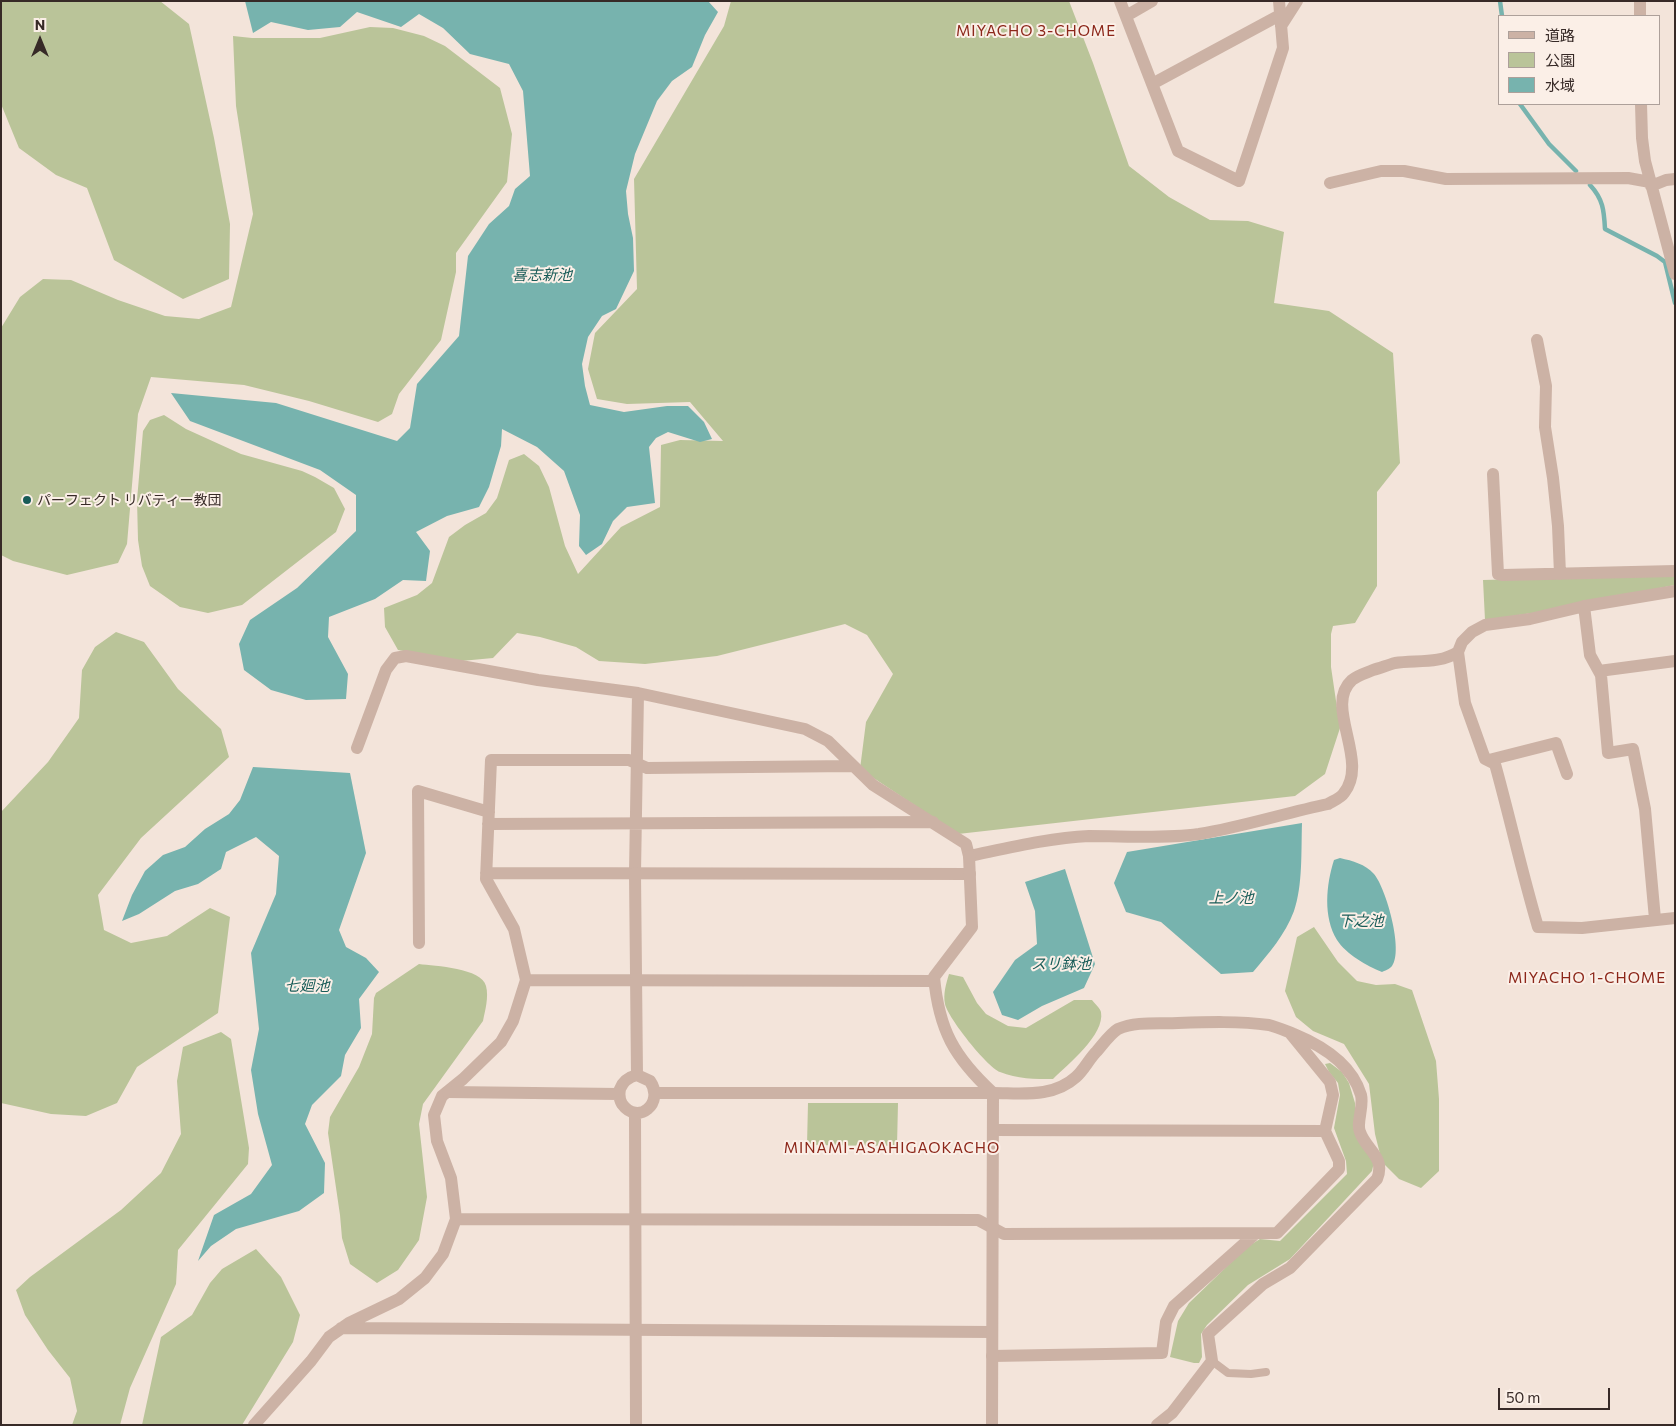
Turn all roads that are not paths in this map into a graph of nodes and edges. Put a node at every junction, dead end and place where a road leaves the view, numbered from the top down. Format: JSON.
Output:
{"nodes":[{"id":1,"x":1120,"y":1,"type":"edge"},
{"id":2,"x":1152,"y":1,"type":"edge"},
{"id":3,"x":1280,"y":1,"type":"edge"},
{"id":4,"x":1297,"y":1,"type":"edge"},
{"id":5,"x":1640,"y":1,"type":"edge"},
{"id":6,"x":1640,"y":15,"type":"edge"},
{"id":7,"x":1126,"y":16,"type":"junction"},
{"id":8,"x":1281,"y":21,"type":"junction"},
{"id":9,"x":1152,"y":84,"type":"junction"},
{"id":10,"x":1641,"y":105,"type":"edge"},
{"id":11,"x":1675,"y":179,"type":"edge"},
{"id":12,"x":1330,"y":183,"type":"dead end"},
{"id":13,"x":1650,"y":184,"type":"junction"},
{"id":14,"x":1675,"y":274,"type":"edge"},
{"id":15,"x":1537,"y":340,"type":"dead end"},
{"id":16,"x":1493,"y":474,"type":"dead end"},
{"id":17,"x":1675,"y":571,"type":"edge"},
{"id":18,"x":1560,"y":574,"type":"junction"},
{"id":19,"x":1675,"y":590,"type":"edge"},
{"id":20,"x":1584,"y":606,"type":"junction"},
{"id":21,"x":1458,"y":652,"type":"junction"},
{"id":22,"x":1675,"y":661,"type":"edge"},
{"id":23,"x":1599,"y":671,"type":"junction"},
{"id":24,"x":638,"y":693,"type":"junction"},
{"id":25,"x":357,"y":748,"type":"dead end"},
{"id":26,"x":1489,"y":760,"type":"junction"},
{"id":27,"x":636,"y":763,"type":"junction"},
{"id":28,"x":854,"y":766,"type":"junction"},
{"id":29,"x":1567,"y":774,"type":"dead end"},
{"id":30,"x":489,"y":818,"type":"junction"},
{"id":31,"x":933,"y":822,"type":"junction"},
{"id":32,"x":636,"y":824,"type":"junction"},
{"id":33,"x":969,"y":856,"type":"junction"},
{"id":34,"x":486,"y":873,"type":"junction"},
{"id":35,"x":635,"y":873,"type":"junction"},
{"id":36,"x":970,"y":874,"type":"junction"},
{"id":37,"x":1675,"y":918,"type":"edge"},
{"id":38,"x":1654,"y":919,"type":"junction"},
{"id":39,"x":419,"y":943,"type":"dead end"},
{"id":40,"x":526,"y":980,"type":"junction"},
{"id":41,"x":636,"y":981,"type":"junction"},
{"id":42,"x":934,"y":981,"type":"junction"},
{"id":43,"x":1290,"y":1033,"type":"junction"},
{"id":44,"x":637,"y":1075,"type":"junction"},
{"id":45,"x":448,"y":1092,"type":"junction"},
{"id":46,"x":656,"y":1093,"type":"junction"},
{"id":47,"x":993,"y":1093,"type":"junction"},
{"id":48,"x":619,"y":1094,"type":"junction"},
{"id":49,"x":635,"y":1114,"type":"junction"},
{"id":50,"x":993,"y":1130,"type":"junction"},
{"id":51,"x":1326,"y":1131,"type":"junction"},
{"id":52,"x":456,"y":1219,"type":"junction"},
{"id":53,"x":636,"y":1219,"type":"junction"},
{"id":54,"x":993,"y":1228,"type":"junction"},
{"id":55,"x":1255,"y":1234,"type":"junction"},
{"id":56,"x":341,"y":1328,"type":"junction"},
{"id":57,"x":636,"y":1330,"type":"junction"},
{"id":58,"x":992,"y":1332,"type":"junction"},
{"id":59,"x":992,"y":1356,"type":"junction"},
{"id":60,"x":1212,"y":1361,"type":"junction"},
{"id":61,"x":1266,"y":1372,"type":"dead end"},
{"id":62,"x":254,"y":1425,"type":"edge"},
{"id":63,"x":636,"y":1425,"type":"edge"},
{"id":64,"x":992,"y":1425,"type":"edge"},
{"id":65,"x":1157,"y":1425,"type":"edge"}],
"edges":[{"from":1,"to":7,"type":"street"},
{"from":2,"to":7,"type":"street"},
{"from":3,"to":8,"type":"street"},
{"from":4,"to":8,"type":"street"},
{"from":5,"to":6,"type":"street"},
{"from":7,"to":9,"type":"street"},
{"from":8,"to":9,"type":"street"},
{"from":8,"to":9,"type":"street"},
{"from":10,"to":13,"type":"street"},
{"from":11,"to":13,"type":"street"},
{"from":12,"to":13,"type":"street"},
{"from":13,"to":14,"type":"street"},
{"from":15,"to":18,"type":"street"},
{"from":16,"to":18,"type":"street"},
{"from":17,"to":18,"type":"street"},
{"from":19,"to":20,"type":"street"},
{"from":20,"to":21,"type":"street"},
{"from":20,"to":23,"type":"street"},
{"from":21,"to":26,"type":"street"},
{"from":21,"to":33,"type":"street"},
{"from":22,"to":23,"type":"street"},
{"from":23,"to":38,"type":"street"},
{"from":24,"to":25,"type":"street"},
{"from":24,"to":27,"type":"street"},
{"from":24,"to":28,"type":"street"},
{"from":26,"to":29,"type":"street"},
{"from":26,"to":38,"type":"street"},
{"from":27,"to":28,"type":"street"},
{"from":27,"to":30,"type":"street"},
{"from":27,"to":32,"type":"street"},
{"from":28,"to":31,"type":"street"},
{"from":30,"to":32,"type":"street"},
{"from":30,"to":34,"type":"street"},
{"from":30,"to":39,"type":"street"},
{"from":31,"to":32,"type":"street"},
{"from":31,"to":33,"type":"street"},
{"from":32,"to":35,"type":"street"},
{"from":33,"to":36,"type":"street"},
{"from":34,"to":35,"type":"street"},
{"from":34,"to":40,"type":"street"},
{"from":35,"to":36,"type":"street"},
{"from":35,"to":41,"type":"street"},
{"from":36,"to":42,"type":"street"},
{"from":37,"to":38,"type":"street"},
{"from":40,"to":41,"type":"street"},
{"from":40,"to":45,"type":"street"},
{"from":41,"to":42,"type":"street"},
{"from":41,"to":44,"type":"street"},
{"from":42,"to":47,"type":"street"},
{"from":43,"to":47,"type":"street"},
{"from":43,"to":51,"type":"street"},
{"from":43,"to":60,"type":"street"},
{"from":44,"to":46,"type":"street"},
{"from":44,"to":48,"type":"street"},
{"from":45,"to":48,"type":"street"},
{"from":45,"to":52,"type":"street"},
{"from":46,"to":47,"type":"street"},
{"from":46,"to":49,"type":"street"},
{"from":47,"to":50,"type":"street"},
{"from":48,"to":49,"type":"street"},
{"from":49,"to":53,"type":"street"},
{"from":50,"to":51,"type":"street"},
{"from":50,"to":54,"type":"street"},
{"from":51,"to":55,"type":"street"},
{"from":52,"to":53,"type":"street"},
{"from":52,"to":56,"type":"street"},
{"from":53,"to":54,"type":"street"},
{"from":53,"to":57,"type":"street"},
{"from":54,"to":55,"type":"street"},
{"from":54,"to":58,"type":"street"},
{"from":55,"to":59,"type":"street"},
{"from":56,"to":57,"type":"street"},
{"from":56,"to":62,"type":"street"},
{"from":57,"to":58,"type":"street"},
{"from":57,"to":63,"type":"street"},
{"from":58,"to":59,"type":"street"},
{"from":59,"to":64,"type":"street"},
{"from":60,"to":61,"type":"lane"},
{"from":60,"to":65,"type":"street"}]}
